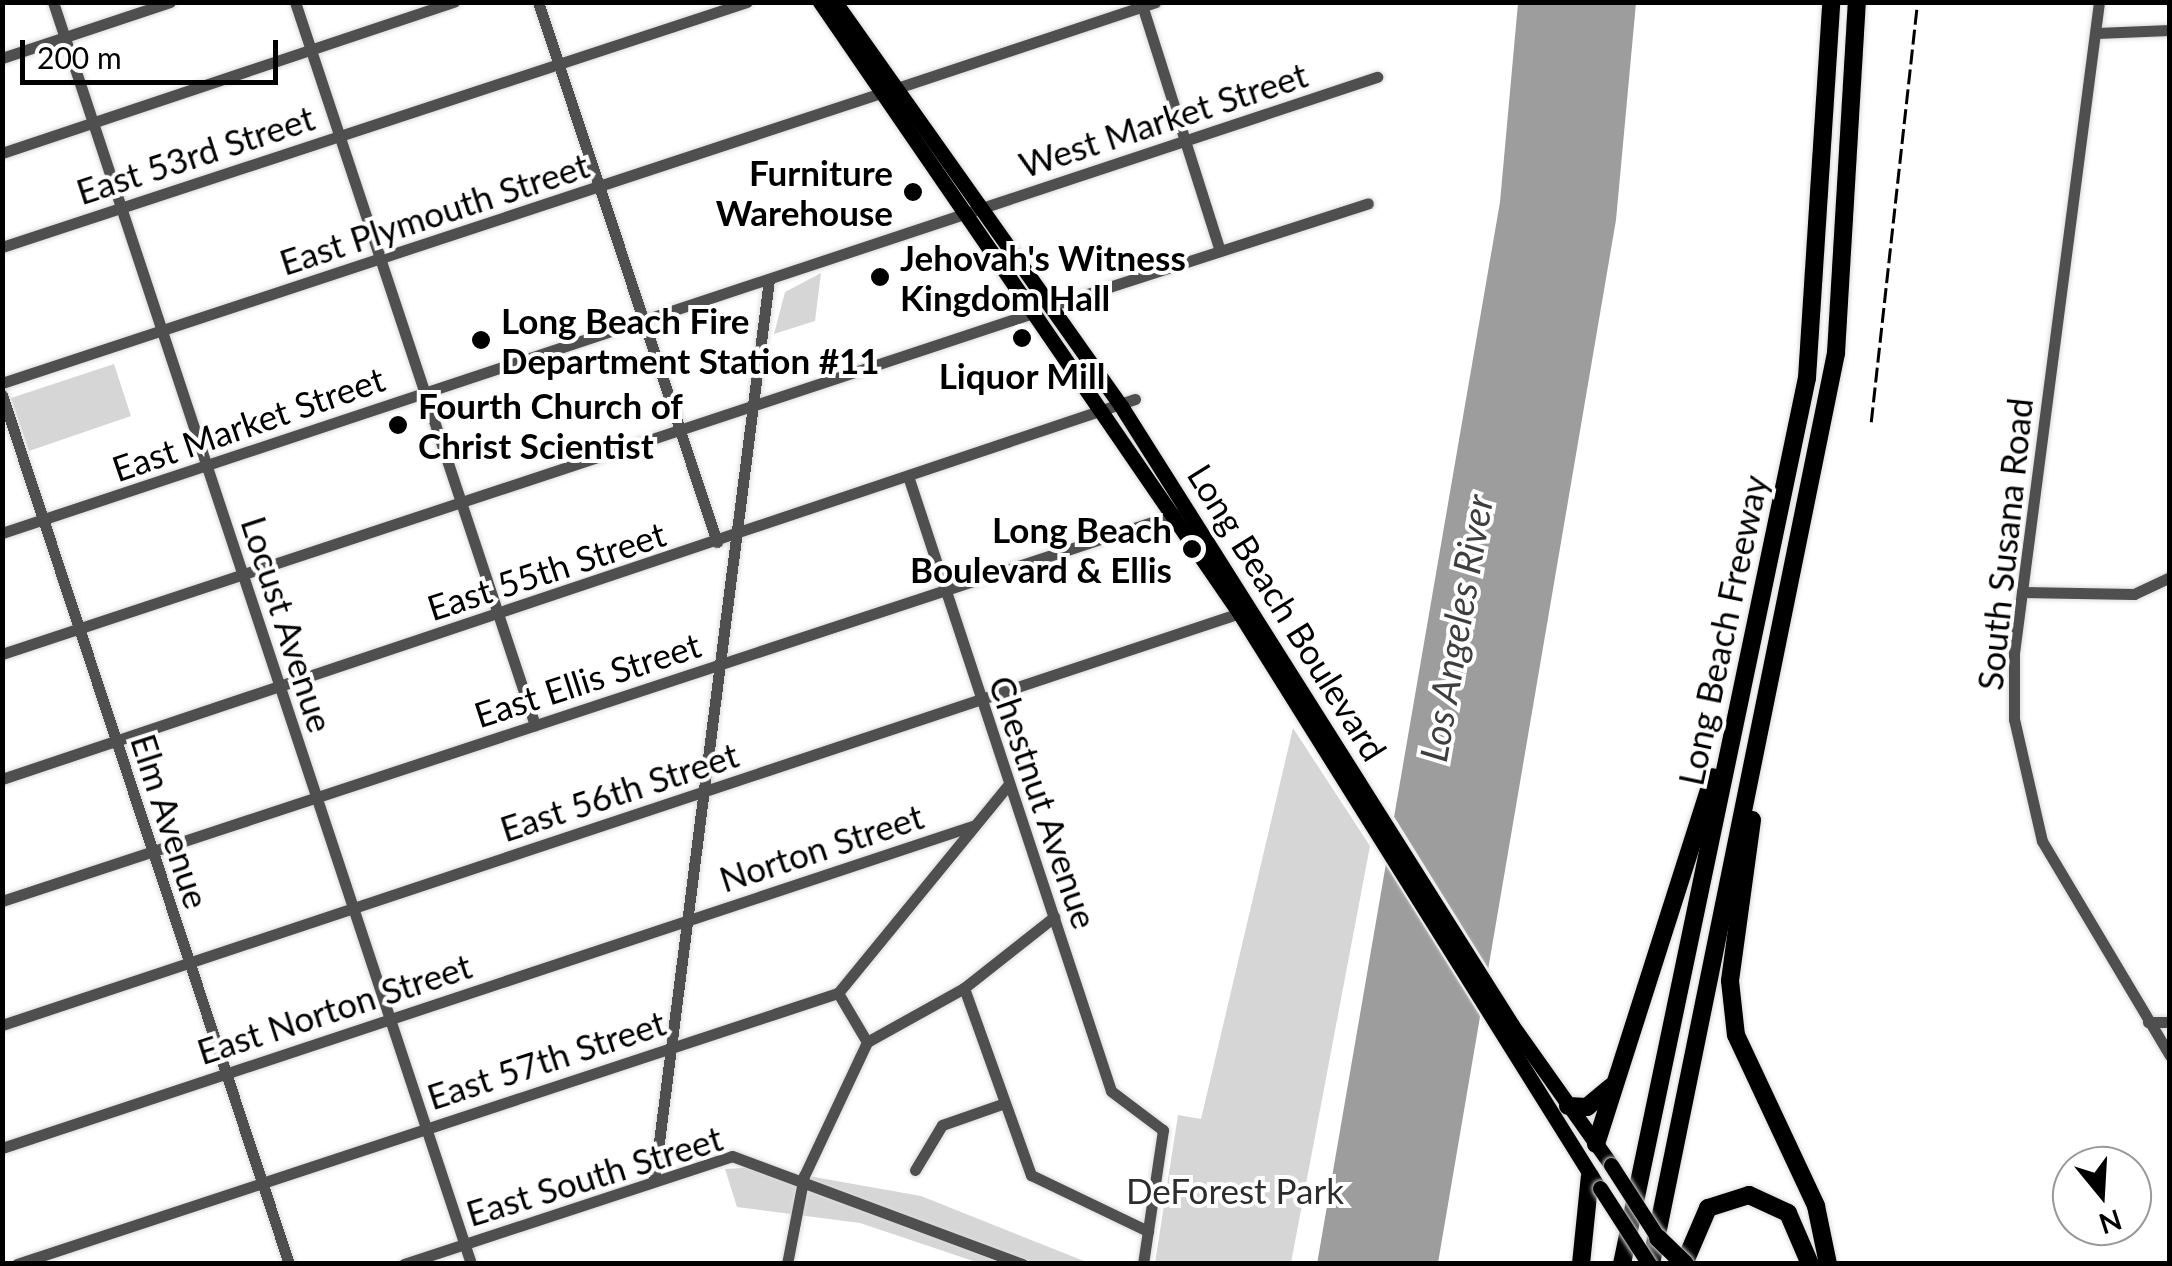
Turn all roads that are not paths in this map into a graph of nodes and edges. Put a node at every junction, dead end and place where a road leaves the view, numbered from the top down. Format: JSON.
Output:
{"nodes":[{"id":1,"x":54,"y":2,"type":"edge"},
{"id":2,"x":170,"y":2,"type":"edge"},
{"id":3,"x":295,"y":2,"type":"edge"},
{"id":4,"x":454,"y":2,"type":"edge"},
{"id":5,"x":538,"y":2,"type":"edge"},
{"id":6,"x":748,"y":2,"type":"edge"},
{"id":7,"x":820,"y":2,"type":"edge"},
{"id":8,"x":835,"y":2,"type":"edge"},
{"id":9,"x":1830,"y":2,"type":"edge"},
{"id":10,"x":1857,"y":2,"type":"edge"},
{"id":11,"x":2099,"y":2,"type":"edge"},
{"id":12,"x":1146,"y":4,"type":"edge"},
{"id":13,"x":2170,"y":30,"type":"edge"},
{"id":14,"x":2096,"y":32,"type":"junction"},
{"id":15,"x":65,"y":37,"type":"junction"},
{"id":16,"x":311,"y":50,"type":"junction"},
{"id":17,"x":2,"y":58,"type":"edge"},
{"id":18,"x":558,"y":63,"type":"junction"},
{"id":19,"x":1377,"y":78,"type":"dead end"},
{"id":20,"x":889,"y":90,"type":"junction"},
{"id":21,"x":93,"y":122,"type":"junction"},
{"id":22,"x":339,"y":136,"type":"junction"},
{"id":23,"x":1187,"y":141,"type":"junction"},
{"id":24,"x":2,"y":153,"type":"edge"},
{"id":25,"x":599,"y":188,"type":"junction"},
{"id":26,"x":1368,"y":202,"type":"dead end"},
{"id":27,"x":121,"y":206,"type":"junction"},
{"id":28,"x":973,"y":210,"type":"junction"},
{"id":29,"x":2,"y":247,"type":"edge"},
{"id":30,"x":1220,"y":251,"type":"junction"},
{"id":31,"x":381,"y":259,"type":"junction"},
{"id":32,"x":769,"y":279,"type":"junction"},
{"id":33,"x":1043,"y":309,"type":"junction"},
{"id":34,"x":643,"y":320,"type":"junction"},
{"id":35,"x":162,"y":330,"type":"junction"},
{"id":36,"x":2,"y":384,"type":"edge"},
{"id":37,"x":424,"y":393,"type":"junction"},
{"id":38,"x":2,"y":395,"type":"edge"},
{"id":39,"x":752,"y":406,"type":"junction"},
{"id":40,"x":1121,"y":406,"type":"junction"},
{"id":41,"x":680,"y":431,"type":"junction"},
{"id":42,"x":208,"y":466,"type":"junction"},
{"id":43,"x":909,"y":478,"type":"junction"},
{"id":44,"x":461,"y":503,"type":"junction"},
{"id":45,"x":1189,"y":509,"type":"junction"},
{"id":46,"x":1173,"y":515,"type":"junction"},
{"id":47,"x":43,"y":520,"type":"junction"},
{"id":48,"x":2,"y":533,"type":"edge"},
{"id":49,"x":734,"y":536,"type":"junction"},
{"id":50,"x":716,"y":542,"type":"junction"},
{"id":51,"x":243,"y":575,"type":"junction"},
{"id":52,"x":2170,"y":576,"type":"edge"},
{"id":53,"x":945,"y":589,"type":"junction"},
{"id":54,"x":2022,"y":592,"type":"junction"},
{"id":55,"x":1246,"y":611,"type":"junction"},
{"id":56,"x":498,"y":615,"type":"junction"},
{"id":57,"x":79,"y":629,"type":"junction"},
{"id":58,"x":2,"y":654,"type":"edge"},
{"id":59,"x":718,"y":664,"type":"junction"},
{"id":60,"x":280,"y":687,"type":"junction"},
{"id":61,"x":1742,"y":691,"type":"junction"},
{"id":62,"x":981,"y":701,"type":"junction"},
{"id":63,"x":535,"y":725,"type":"junction"},
{"id":64,"x":1766,"y":727,"type":"junction"},
{"id":65,"x":116,"y":741,"type":"junction"},
{"id":66,"x":2,"y":779,"type":"edge"},
{"id":67,"x":1008,"y":785,"type":"junction"},
{"id":68,"x":700,"y":794,"type":"junction"},
{"id":69,"x":316,"y":797,"type":"junction"},
{"id":70,"x":976,"y":825,"type":"junction"},
{"id":71,"x":152,"y":851,"type":"junction"},
{"id":72,"x":2,"y":901,"type":"edge"},
{"id":73,"x":353,"y":908,"type":"junction"},
{"id":74,"x":1054,"y":917,"type":"junction"},
{"id":75,"x":683,"y":921,"type":"junction"},
{"id":76,"x":189,"y":963,"type":"junction"},
{"id":77,"x":964,"y":988,"type":"junction"},
{"id":78,"x":838,"y":993,"type":"junction"},
{"id":79,"x":390,"y":1019,"type":"junction"},
{"id":80,"x":2148,"y":1022,"type":"junction"},
{"id":81,"x":2170,"y":1022,"type":"edge"},
{"id":82,"x":2,"y":1024,"type":"edge"},
{"id":83,"x":1507,"y":1029,"type":"junction"},
{"id":84,"x":867,"y":1042,"type":"junction"},
{"id":85,"x":2167,"y":1046,"type":"edge"},
{"id":86,"x":668,"y":1048,"type":"junction"},
{"id":87,"x":225,"y":1074,"type":"junction"},
{"id":88,"x":1614,"y":1083,"type":"junction"},
{"id":89,"x":1002,"y":1104,"type":"junction"},
{"id":90,"x":1568,"y":1106,"type":"junction"},
{"id":91,"x":426,"y":1128,"type":"junction"},
{"id":92,"x":1596,"y":1144,"type":"junction"},
{"id":93,"x":2,"y":1148,"type":"edge"},
{"id":94,"x":915,"y":1170,"type":"dead end"},
{"id":95,"x":804,"y":1176,"type":"junction"},
{"id":96,"x":654,"y":1181,"type":"junction"},
{"id":97,"x":1595,"y":1182,"type":"junction"},
{"id":98,"x":262,"y":1183,"type":"junction"},
{"id":99,"x":1148,"y":1231,"type":"junction"},
{"id":100,"x":1658,"y":1238,"type":"junction"},
{"id":101,"x":464,"y":1244,"type":"junction"},
{"id":102,"x":1650,"y":1263,"type":"edge"},
{"id":103,"x":17,"y":1264,"type":"edge"},
{"id":104,"x":289,"y":1264,"type":"edge"},
{"id":105,"x":404,"y":1264,"type":"edge"},
{"id":106,"x":471,"y":1264,"type":"edge"},
{"id":107,"x":786,"y":1264,"type":"edge"},
{"id":108,"x":1023,"y":1264,"type":"edge"},
{"id":109,"x":1142,"y":1264,"type":"edge"},
{"id":110,"x":1581,"y":1264,"type":"edge"},
{"id":111,"x":1622,"y":1264,"type":"edge"},
{"id":112,"x":1674,"y":1264,"type":"edge"},
{"id":113,"x":1685,"y":1264,"type":"edge"},
{"id":114,"x":1810,"y":1264,"type":"edge"},
{"id":115,"x":1828,"y":1264,"type":"edge"}],
"edges":[{"from":1,"to":15,"type":"street","name":"Locust Avenue"},
{"from":2,"to":15,"type":"street"},
{"from":3,"to":16,"type":"street"},
{"from":4,"to":16,"type":"street"},
{"from":5,"to":18,"type":"street"},
{"from":6,"to":18,"type":"street","name":"East 53rd Street"},
{"from":7,"to":20,"type":"main road","name":"Long Beach Boulevard"},
{"from":8,"to":20,"type":"main road","name":"Long Beach Boulevard"},
{"from":9,"to":61,"type":"highway","name":"Long Beach Freeway"},
{"from":10,"to":64,"type":"highway","name":"Long Beach Freeway"},
{"from":11,"to":14,"type":"street","name":"South Susana Road"},
{"from":12,"to":20,"type":"street","name":"East Plymouth Street"},
{"from":12,"to":23,"type":"street"},
{"from":13,"to":14,"type":"street"},
{"from":14,"to":54,"type":"street","name":"South Susana Road"},
{"from":15,"to":17,"type":"street"},
{"from":15,"to":21,"type":"street","name":"Locust Avenue"},
{"from":16,"to":21,"type":"street"},
{"from":16,"to":22,"type":"street"},
{"from":18,"to":22,"type":"street","name":"East 53rd Street"},
{"from":18,"to":25,"type":"street"},
{"from":19,"to":23,"type":"street","name":"West Market Street"},
{"from":20,"to":25,"type":"street","name":"East Plymouth Street"},
{"from":20,"to":28,"type":"main road","name":"Long Beach Boulevard"},
{"from":21,"to":24,"type":"street"},
{"from":21,"to":27,"type":"street","name":"Locust Avenue"},
{"from":22,"to":27,"type":"street","name":"East 53rd Street"},
{"from":22,"to":31,"type":"street"},
{"from":23,"to":28,"type":"street","name":"West Market Street"},
{"from":23,"to":30,"type":"street"},
{"from":25,"to":31,"type":"street","name":"East Plymouth Street"},
{"from":25,"to":34,"type":"street"},
{"from":26,"to":30,"type":"street"},
{"from":27,"to":29,"type":"street","name":"East 53rd Street"},
{"from":27,"to":35,"type":"street","name":"Locust Avenue"},
{"from":28,"to":32,"type":"street","name":"East Market Street"},
{"from":28,"to":33,"type":"main road","name":"Long Beach Boulevard"},
{"from":30,"to":33,"type":"street"},
{"from":31,"to":35,"type":"street","name":"East Plymouth Street"},
{"from":31,"to":37,"type":"street"},
{"from":32,"to":34,"type":"street","name":"East Market Street"},
{"from":32,"to":39,"type":"street"},
{"from":33,"to":39,"type":"street"},
{"from":33,"to":40,"type":"main road","name":"Long Beach Boulevard"},
{"from":34,"to":37,"type":"street","name":"East Market Street"},
{"from":34,"to":41,"type":"street"},
{"from":35,"to":36,"type":"street","name":"East Plymouth Street"},
{"from":35,"to":42,"type":"street","name":"Locust Avenue"},
{"from":37,"to":42,"type":"street","name":"East Market Street"},
{"from":37,"to":44,"type":"street"},
{"from":38,"to":47,"type":"street","name":"Elm Avenue"},
{"from":39,"to":41,"type":"street"},
{"from":39,"to":49,"type":"street"},
{"from":40,"to":43,"type":"street","name":"East 55th Street"},
{"from":40,"to":45,"type":"main road","name":"Long Beach Boulevard"},
{"from":40,"to":46,"type":"main road","name":"Long Beach Boulevard"},
{"from":41,"to":44,"type":"street"},
{"from":41,"to":50,"type":"street"},
{"from":42,"to":47,"type":"street","name":"East Market Street"},
{"from":42,"to":51,"type":"street","name":"Locust Avenue"},
{"from":43,"to":49,"type":"street","name":"East 55th Street"},
{"from":43,"to":53,"type":"street","name":"Chestnut Avenue"},
{"from":44,"to":51,"type":"street"},
{"from":44,"to":56,"type":"street"},
{"from":45,"to":46,"type":"street","name":"East Ellis Street"},
{"from":45,"to":55,"type":"main road","name":"Long Beach Boulevard"},
{"from":46,"to":53,"type":"street","name":"East Ellis Street"},
{"from":46,"to":55,"type":"main road","name":"Long Beach Boulevard"},
{"from":47,"to":48,"type":"street","name":"East Market Street"},
{"from":47,"to":57,"type":"street","name":"Elm Avenue"},
{"from":49,"to":50,"type":"street","name":"East 55th Street"},
{"from":49,"to":59,"type":"street"},
{"from":50,"to":56,"type":"street","name":"East 55th Street"},
{"from":51,"to":57,"type":"street"},
{"from":51,"to":60,"type":"street","name":"Locust Avenue"},
{"from":52,"to":54,"type":"street"},
{"from":53,"to":59,"type":"street","name":"East Ellis Street"},
{"from":53,"to":62,"type":"street","name":"Chestnut Avenue"},
{"from":54,"to":80,"type":"street","name":"South Susana Road"},
{"from":55,"to":62,"type":"street","name":"East 56th Street"},
{"from":55,"to":83,"type":"main road","name":"Long Beach Boulevard"},
{"from":56,"to":60,"type":"street","name":"East 55th Street"},
{"from":56,"to":63,"type":"street"},
{"from":57,"to":58,"type":"street"},
{"from":57,"to":65,"type":"street","name":"Elm Avenue"},
{"from":59,"to":63,"type":"street","name":"East Ellis Street"},
{"from":59,"to":68,"type":"street"},
{"from":60,"to":65,"type":"street","name":"East 55th Street"},
{"from":60,"to":69,"type":"street","name":"Locust Avenue"},
{"from":61,"to":88,"type":"highway"},
{"from":61,"to":111,"type":"highway","name":"Long Beach Freeway"},
{"from":62,"to":67,"type":"street","name":"Chestnut Avenue"},
{"from":62,"to":68,"type":"street","name":"East 56th Street"},
{"from":63,"to":69,"type":"street","name":"East Ellis Street"},
{"from":64,"to":102,"type":"highway","name":"Long Beach Freeway"},
{"from":64,"to":115,"type":"highway"},
{"from":65,"to":66,"type":"street","name":"East 55th Street"},
{"from":65,"to":71,"type":"street","name":"Elm Avenue"},
{"from":67,"to":70,"type":"street"},
{"from":67,"to":74,"type":"street","name":"Chestnut Avenue"},
{"from":68,"to":73,"type":"street","name":"East 56th Street"},
{"from":68,"to":75,"type":"street"},
{"from":69,"to":71,"type":"street","name":"East Ellis Street"},
{"from":69,"to":73,"type":"street","name":"Locust Avenue"},
{"from":70,"to":75,"type":"street","name":"Norton Street"},
{"from":70,"to":78,"type":"street"},
{"from":71,"to":72,"type":"street","name":"East Ellis Street"},
{"from":71,"to":76,"type":"street","name":"Elm Avenue"},
{"from":73,"to":76,"type":"street","name":"East 56th Street"},
{"from":73,"to":79,"type":"street","name":"Locust Avenue"},
{"from":74,"to":77,"type":"street"},
{"from":74,"to":99,"type":"street","name":"Chestnut Avenue"},
{"from":75,"to":79,"type":"street","name":"East Norton Street"},
{"from":75,"to":86,"type":"street"},
{"from":76,"to":82,"type":"street","name":"East 56th Street"},
{"from":76,"to":87,"type":"street","name":"Elm Avenue"},
{"from":77,"to":84,"type":"street"},
{"from":77,"to":89,"type":"street"},
{"from":78,"to":84,"type":"street"},
{"from":78,"to":86,"type":"street","name":"East 57th Street"},
{"from":79,"to":87,"type":"street","name":"East Norton Street"},
{"from":79,"to":91,"type":"street","name":"Locust Avenue"},
{"from":80,"to":81,"type":"street"},
{"from":80,"to":85,"type":"street","name":"South Susana Road"},
{"from":83,"to":90,"type":"main road","name":"Long Beach Boulevard"},
{"from":83,"to":97,"type":"main road","name":"Long Beach Boulevard"},
{"from":84,"to":95,"type":"street"},
{"from":86,"to":91,"type":"street","name":"East 57th Street"},
{"from":86,"to":96,"type":"street"},
{"from":87,"to":93,"type":"street","name":"East Norton Street"},
{"from":87,"to":98,"type":"street","name":"Elm Avenue"},
{"from":88,"to":90,"type":"highway"},
{"from":88,"to":92,"type":"highway"},
{"from":89,"to":94,"type":"street"},
{"from":89,"to":99,"type":"street"},
{"from":90,"to":92,"type":"main road","name":"Long Beach Boulevard"},
{"from":91,"to":98,"type":"street","name":"East 57th Street"},
{"from":91,"to":101,"type":"street","name":"Locust Avenue"},
{"from":92,"to":97,"type":"main road"},
{"from":92,"to":100,"type":"main road","name":"Long Beach Boulevard","bridge":true},
{"from":95,"to":96,"type":"street","name":"East South Street"},
{"from":95,"to":107,"type":"street"},
{"from":95,"to":108,"type":"street","name":"East South Street"},
{"from":96,"to":101,"type":"street","name":"East South Street"},
{"from":97,"to":102,"type":"main road","name":"Long Beach Boulevard","bridge":true},
{"from":97,"to":110,"type":"highway"},
{"from":98,"to":103,"type":"street","name":"East 57th Street"},
{"from":98,"to":104,"type":"street","name":"Elm Avenue"},
{"from":99,"to":109,"type":"street"},
{"from":100,"to":112,"type":"main road","name":"Long Beach Boulevard","bridge":true},
{"from":100,"to":113,"type":"highway","bridge":true},
{"from":101,"to":105,"type":"street","name":"East South Street"},
{"from":101,"to":106,"type":"street","name":"Locust Avenue"},
{"from":113,"to":114,"type":"highway"}]}
